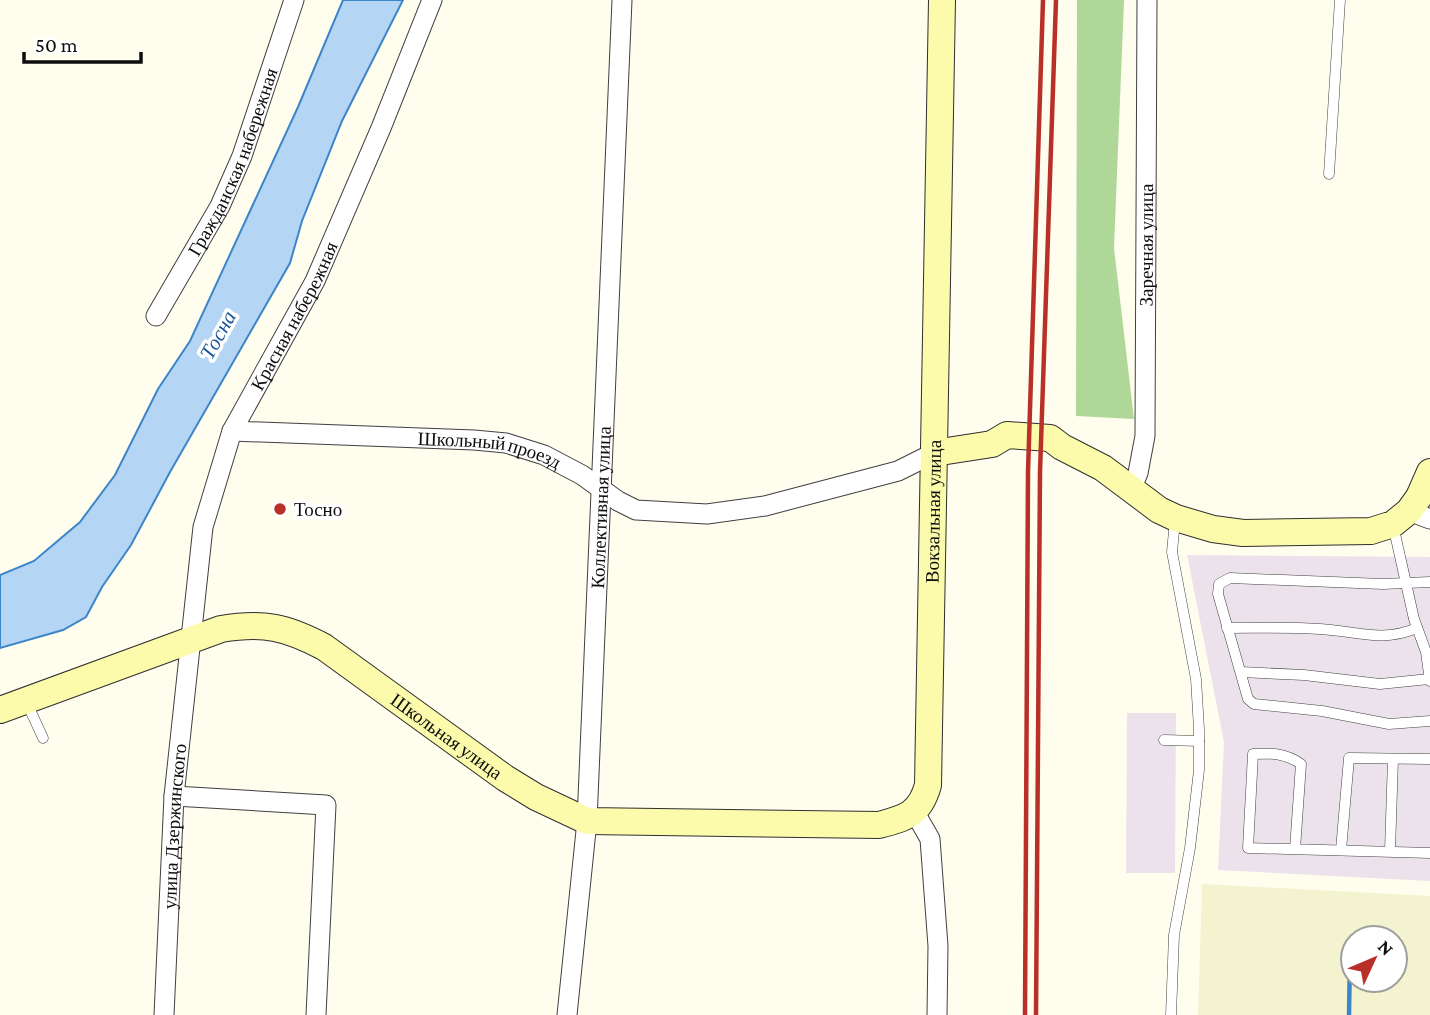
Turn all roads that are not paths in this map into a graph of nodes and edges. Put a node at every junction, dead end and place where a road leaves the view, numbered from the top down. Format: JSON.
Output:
{"nodes":[{"id":1,"x":294,"y":0,"type":"edge"},
{"id":2,"x":432,"y":0,"type":"edge"},
{"id":3,"x":622,"y":0,"type":"edge"},
{"id":4,"x":942,"y":0,"type":"edge"},
{"id":5,"x":1147,"y":0,"type":"edge"},
{"id":6,"x":1340,"y":0,"type":"edge"},
{"id":7,"x":1329,"y":174,"type":"dead end"},
{"id":8,"x":156,"y":316,"type":"dead end"},
{"id":9,"x":232,"y":431,"type":"junction"},
{"id":10,"x":934,"y":453,"type":"junction"},
{"id":11,"x":1430,"y":472,"type":"edge"},
{"id":12,"x":602,"y":489,"type":"junction"},
{"id":13,"x":1131,"y":490,"type":"junction"},
{"id":14,"x":1176,"y":518,"type":"junction"},
{"id":15,"x":1411,"y":518,"type":"edge"},
{"id":16,"x":1406,"y":581,"type":"junction"},
{"id":17,"x":1430,"y":582,"type":"edge"},
{"id":18,"x":1227,"y":628,"type":"junction"},
{"id":19,"x":1417,"y":628,"type":"junction"},
{"id":20,"x":191,"y":639,"type":"junction"},
{"id":21,"x":1241,"y":673,"type":"junction"},
{"id":22,"x":1430,"y":680,"type":"edge"},
{"id":23,"x":25,"y":701,"type":"junction"},
{"id":24,"x":0,"y":710,"type":"edge"},
{"id":25,"x":1430,"y":721,"type":"edge"},
{"id":26,"x":43,"y":738,"type":"dead end"},
{"id":27,"x":1164,"y":740,"type":"dead end"},
{"id":28,"x":1199,"y":741,"type":"junction"},
{"id":29,"x":1393,"y":759,"type":"junction"},
{"id":30,"x":1430,"y":759,"type":"edge"},
{"id":31,"x":174,"y":796,"type":"junction"},
{"id":32,"x":914,"y":811,"type":"junction"},
{"id":33,"x":587,"y":821,"type":"junction"},
{"id":34,"x":1295,"y":849,"type":"junction"},
{"id":35,"x":1341,"y":850,"type":"junction"},
{"id":36,"x":1390,"y":852,"type":"junction"},
{"id":37,"x":1430,"y":853,"type":"edge"},
{"id":38,"x":164,"y":1015,"type":"edge"},
{"id":39,"x":316,"y":1015,"type":"edge"},
{"id":40,"x":567,"y":1015,"type":"edge"},
{"id":41,"x":937,"y":1015,"type":"edge"},
{"id":42,"x":1171,"y":1015,"type":"edge"}],
"edges":[{"from":1,"to":8,"type":"street","name":"Гражданская набережная"},
{"from":2,"to":9,"type":"street","name":"Красная набережная"},
{"from":3,"to":12,"type":"street","name":"Коллективная улица"},
{"from":4,"to":10,"type":"street","name":"Вокзальная улица"},
{"from":5,"to":13,"type":"street","name":"Заречная улица"},
{"from":6,"to":7,"type":"lane"},
{"from":9,"to":12,"type":"street","name":"Школьный проезд"},
{"from":9,"to":20,"type":"street","name":"Красная набережная"},
{"from":10,"to":12,"type":"street","name":"Школьный проезд"},
{"from":10,"to":13,"type":"street"},
{"from":10,"to":32,"type":"street","name":"Вокзальная улица"},
{"from":11,"to":15,"type":"street"},
{"from":12,"to":33,"type":"street","name":"Коллективная улица"},
{"from":13,"to":14,"type":"street"},
{"from":14,"to":15,"type":"street"},
{"from":14,"to":28,"type":"lane"},
{"from":15,"to":16,"type":"lane"},
{"from":16,"to":17,"type":"lane"},
{"from":16,"to":18,"type":"lane"},
{"from":16,"to":19,"type":"lane"},
{"from":18,"to":19,"type":"lane"},
{"from":18,"to":21,"type":"lane"},
{"from":19,"to":22,"type":"lane"},
{"from":20,"to":23,"type":"street","name":"Школьная улица"},
{"from":20,"to":31,"type":"street","name":"улица Дзержинского"},
{"from":20,"to":33,"type":"street","name":"Школьная улица"},
{"from":21,"to":22,"type":"lane"},
{"from":21,"to":25,"type":"lane"},
{"from":23,"to":24,"type":"street","name":"Школьная улица"},
{"from":23,"to":26,"type":"lane"},
{"from":27,"to":28,"type":"lane"},
{"from":28,"to":42,"type":"lane"},
{"from":29,"to":30,"type":"lane"},
{"from":29,"to":35,"type":"lane"},
{"from":29,"to":36,"type":"lane"},
{"from":31,"to":38,"type":"street","name":"улица Дзержинского"},
{"from":31,"to":39,"type":"street"},
{"from":32,"to":33,"type":"street","name":"Школьная улица"},
{"from":32,"to":41,"type":"street"},
{"from":33,"to":40,"type":"street","name":"Коллективная улица"},
{"from":34,"to":34,"type":"lane"},
{"from":34,"to":35,"type":"lane"},
{"from":35,"to":36,"type":"lane"},
{"from":36,"to":37,"type":"lane"}]}
